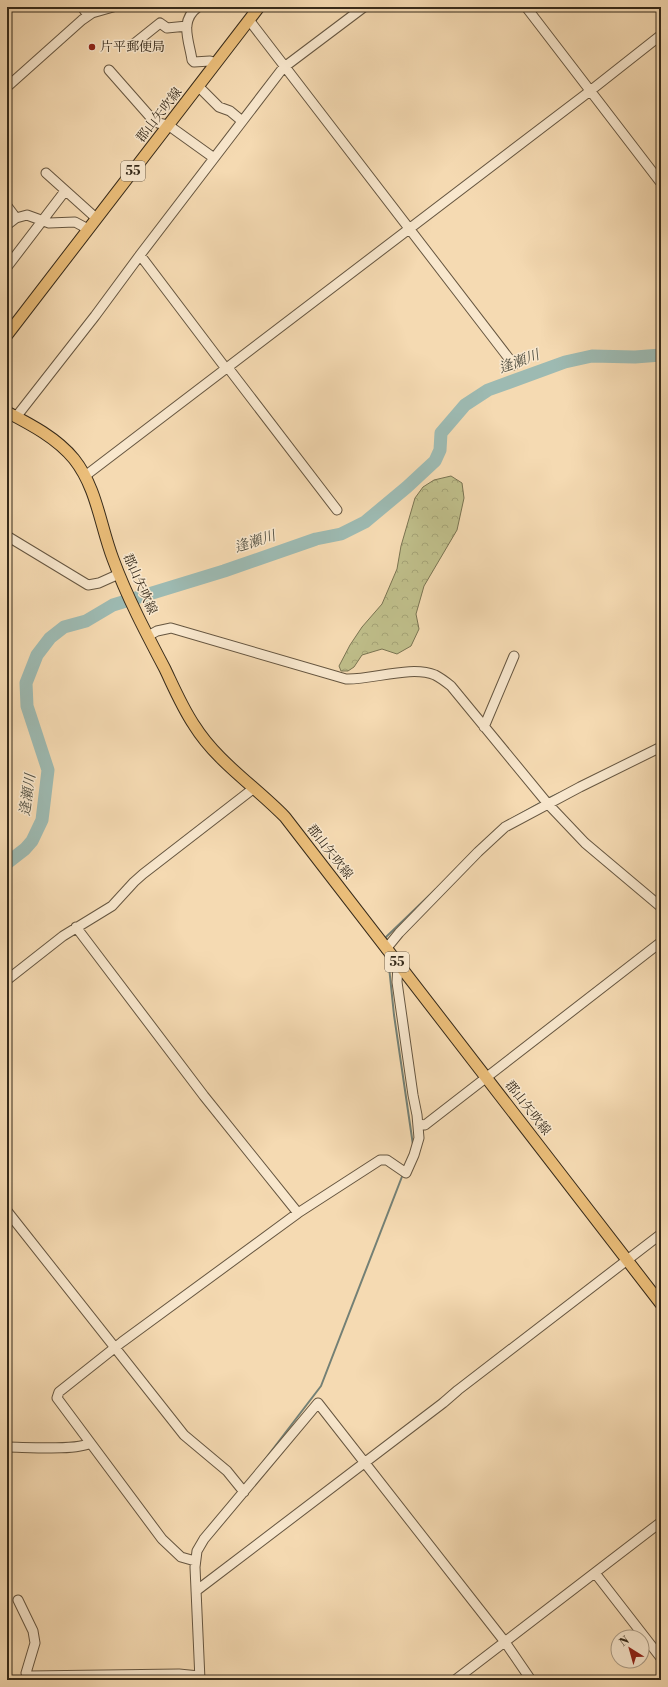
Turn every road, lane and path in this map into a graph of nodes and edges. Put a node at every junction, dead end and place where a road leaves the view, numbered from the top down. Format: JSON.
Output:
{"nodes":[{"id":1,"x":82,"y":7,"type":"edge"},
{"id":2,"x":113,"y":7,"type":"edge"},
{"id":3,"x":198,"y":7,"type":"edge"},
{"id":4,"x":259,"y":7,"type":"edge"},
{"id":5,"x":364,"y":7,"type":"edge"},
{"id":6,"x":526,"y":7,"type":"edge"},
{"id":7,"x":88,"y":15,"type":"junction"},
{"id":8,"x":249,"y":20,"type":"junction"},
{"id":9,"x":187,"y":26,"type":"junction"},
{"id":10,"x":661,"y":35,"type":"edge"},
{"id":11,"x":135,"y":43,"type":"dead end"},
{"id":12,"x":216,"y":63,"type":"junction"},
{"id":13,"x":285,"y":66,"type":"junction"},
{"id":14,"x":109,"y":70,"type":"dead end"},
{"id":15,"x":198,"y":86,"type":"junction"},
{"id":16,"x":7,"y":88,"type":"edge"},
{"id":17,"x":590,"y":91,"type":"junction"},
{"id":18,"x":242,"y":121,"type":"junction"},
{"id":19,"x":168,"y":125,"type":"junction"},
{"id":20,"x":214,"y":158,"type":"junction"},
{"id":21,"x":46,"y":173,"type":"dead end"},
{"id":22,"x":661,"y":183,"type":"edge"},
{"id":23,"x":65,"y":191,"type":"junction"},
{"id":24,"x":7,"y":206,"type":"edge"},
{"id":25,"x":16,"y":218,"type":"junction"},
{"id":26,"x":96,"y":218,"type":"junction"},
{"id":27,"x":42,"y":221,"type":"junction"},
{"id":28,"x":7,"y":225,"type":"edge"},
{"id":29,"x":88,"y":228,"type":"junction"},
{"id":30,"x":408,"y":228,"type":"junction"},
{"id":31,"x":140,"y":254,"type":"junction"},
{"id":32,"x":7,"y":266,"type":"edge"},
{"id":33,"x":7,"y":335,"type":"edge"},
{"id":34,"x":514,"y":365,"type":"dead end"},
{"id":35,"x":227,"y":368,"type":"junction"},
{"id":36,"x":11,"y":414,"type":"edge"},
{"id":37,"x":85,"y":476,"type":"junction"},
{"id":38,"x":337,"y":510,"type":"dead end"},
{"id":39,"x":7,"y":536,"type":"edge"},
{"id":40,"x":119,"y":575,"type":"junction"},
{"id":41,"x":148,"y":636,"type":"junction"},
{"id":42,"x":514,"y":656,"type":"dead end"},
{"id":43,"x":484,"y":727,"type":"junction"},
{"id":44,"x":661,"y":747,"type":"edge"},
{"id":45,"x":254,"y":788,"type":"junction"},
{"id":46,"x":548,"y":804,"type":"junction"},
{"id":47,"x":661,"y":907,"type":"edge"},
{"id":48,"x":76,"y":928,"type":"junction"},
{"id":49,"x":661,"y":942,"type":"edge"},
{"id":50,"x":386,"y":949,"type":"junction"},
{"id":51,"x":398,"y":965,"type":"junction"},
{"id":52,"x":7,"y":980,"type":"edge"},
{"id":53,"x":487,"y":1077,"type":"junction"},
{"id":54,"x":418,"y":1124,"type":"junction"},
{"id":55,"x":7,"y":1211,"type":"edge"},
{"id":56,"x":298,"y":1213,"type":"junction"},
{"id":57,"x":661,"y":1234,"type":"edge"},
{"id":58,"x":628,"y":1261,"type":"junction"},
{"id":59,"x":661,"y":1304,"type":"edge"},
{"id":60,"x":115,"y":1349,"type":"junction"},
{"id":61,"x":90,"y":1443,"type":"junction"},
{"id":62,"x":7,"y":1447,"type":"edge"},
{"id":63,"x":364,"y":1462,"type":"junction"},
{"id":64,"x":244,"y":1492,"type":"junction"},
{"id":65,"x":661,"y":1522,"type":"edge"},
{"id":66,"x":195,"y":1561,"type":"junction"},
{"id":67,"x":595,"y":1573,"type":"junction"},
{"id":68,"x":196,"y":1591,"type":"junction"},
{"id":69,"x":18,"y":1600,"type":"dead end"},
{"id":70,"x":505,"y":1642,"type":"junction"},
{"id":71,"x":661,"y":1658,"type":"edge"},
{"id":72,"x":200,"y":1678,"type":"edge"},
{"id":73,"x":455,"y":1680,"type":"edge"},
{"id":74,"x":531,"y":1680,"type":"edge"}],
"edges":[{"from":1,"to":7,"type":"street"},
{"from":2,"to":7,"type":"street"},
{"from":3,"to":9,"type":"street"},
{"from":4,"to":8,"type":"main road","name":"郡山矢吹線","number":"55"},
{"from":5,"to":13,"type":"street"},
{"from":6,"to":17,"type":"street"},
{"from":7,"to":16,"type":"street"},
{"from":8,"to":12,"type":"main road","name":"郡山矢吹線","number":"55"},
{"from":8,"to":13,"type":"street"},
{"from":9,"to":11,"type":"street"},
{"from":9,"to":12,"type":"street"},
{"from":10,"to":17,"type":"street"},
{"from":12,"to":15,"type":"main road","name":"郡山矢吹線","number":"55"},
{"from":13,"to":18,"type":"street"},
{"from":13,"to":30,"type":"street"},
{"from":14,"to":19,"type":"street"},
{"from":15,"to":18,"type":"street"},
{"from":15,"to":19,"type":"main road","name":"郡山矢吹線","number":"55"},
{"from":17,"to":22,"type":"street"},
{"from":17,"to":30,"type":"street"},
{"from":18,"to":20,"type":"street"},
{"from":19,"to":20,"type":"street"},
{"from":19,"to":26,"type":"main road","name":"郡山矢吹線","number":"55"},
{"from":20,"to":31,"type":"street"},
{"from":21,"to":23,"type":"street"},
{"from":23,"to":26,"type":"street"},
{"from":23,"to":27,"type":"street"},
{"from":24,"to":25,"type":"street"},
{"from":25,"to":27,"type":"street"},
{"from":25,"to":28,"type":"street"},
{"from":26,"to":29,"type":"main road","name":"郡山矢吹線","number":"55"},
{"from":27,"to":29,"type":"street"},
{"from":27,"to":32,"type":"street"},
{"from":29,"to":33,"type":"main road","name":"郡山矢吹線","number":"55"},
{"from":30,"to":34,"type":"street"},
{"from":30,"to":35,"type":"street"},
{"from":31,"to":35,"type":"street"},
{"from":31,"to":36,"type":"street"},
{"from":35,"to":37,"type":"street"},
{"from":35,"to":38,"type":"street"},
{"from":36,"to":37,"type":"main road","name":"郡山矢吹線","number":"55"},
{"from":37,"to":40,"type":"main road","name":"郡山矢吹線","number":"55"},
{"from":39,"to":40,"type":"street"},
{"from":40,"to":41,"type":"main road","name":"郡山矢吹線","number":"55"},
{"from":41,"to":43,"type":"street"},
{"from":41,"to":45,"type":"main road","name":"郡山矢吹線","number":"55"},
{"from":42,"to":43,"type":"street"},
{"from":43,"to":46,"type":"street"},
{"from":44,"to":46,"type":"street"},
{"from":45,"to":48,"type":"street"},
{"from":45,"to":50,"type":"main road","name":"郡山矢吹線","number":"55"},
{"from":46,"to":47,"type":"street"},
{"from":46,"to":50,"type":"street"},
{"from":48,"to":52,"type":"street"},
{"from":48,"to":56,"type":"street"},
{"from":49,"to":53,"type":"street"},
{"from":50,"to":51,"type":"main road","name":"郡山矢吹線","number":"55"},
{"from":51,"to":53,"type":"main road","name":"郡山矢吹線","number":"55"},
{"from":51,"to":54,"type":"street"},
{"from":53,"to":54,"type":"street"},
{"from":53,"to":58,"type":"main road","name":"郡山矢吹線","number":"55"},
{"from":54,"to":56,"type":"street"},
{"from":55,"to":60,"type":"street"},
{"from":56,"to":60,"type":"street"},
{"from":57,"to":58,"type":"street"},
{"from":58,"to":59,"type":"main road","name":"郡山矢吹線","number":"55"},
{"from":58,"to":63,"type":"street"},
{"from":60,"to":61,"type":"street"},
{"from":60,"to":64,"type":"street"},
{"from":61,"to":62,"type":"street"},
{"from":61,"to":66,"type":"street"},
{"from":63,"to":64,"type":"street"},
{"from":63,"to":68,"type":"street"},
{"from":63,"to":70,"type":"street"},
{"from":64,"to":66,"type":"street"},
{"from":65,"to":67,"type":"street"},
{"from":66,"to":68,"type":"street"},
{"from":67,"to":70,"type":"street"},
{"from":67,"to":71,"type":"street"},
{"from":68,"to":72,"type":"street"},
{"from":69,"to":72,"type":"street"},
{"from":70,"to":73,"type":"street"},
{"from":70,"to":74,"type":"street"}]}
